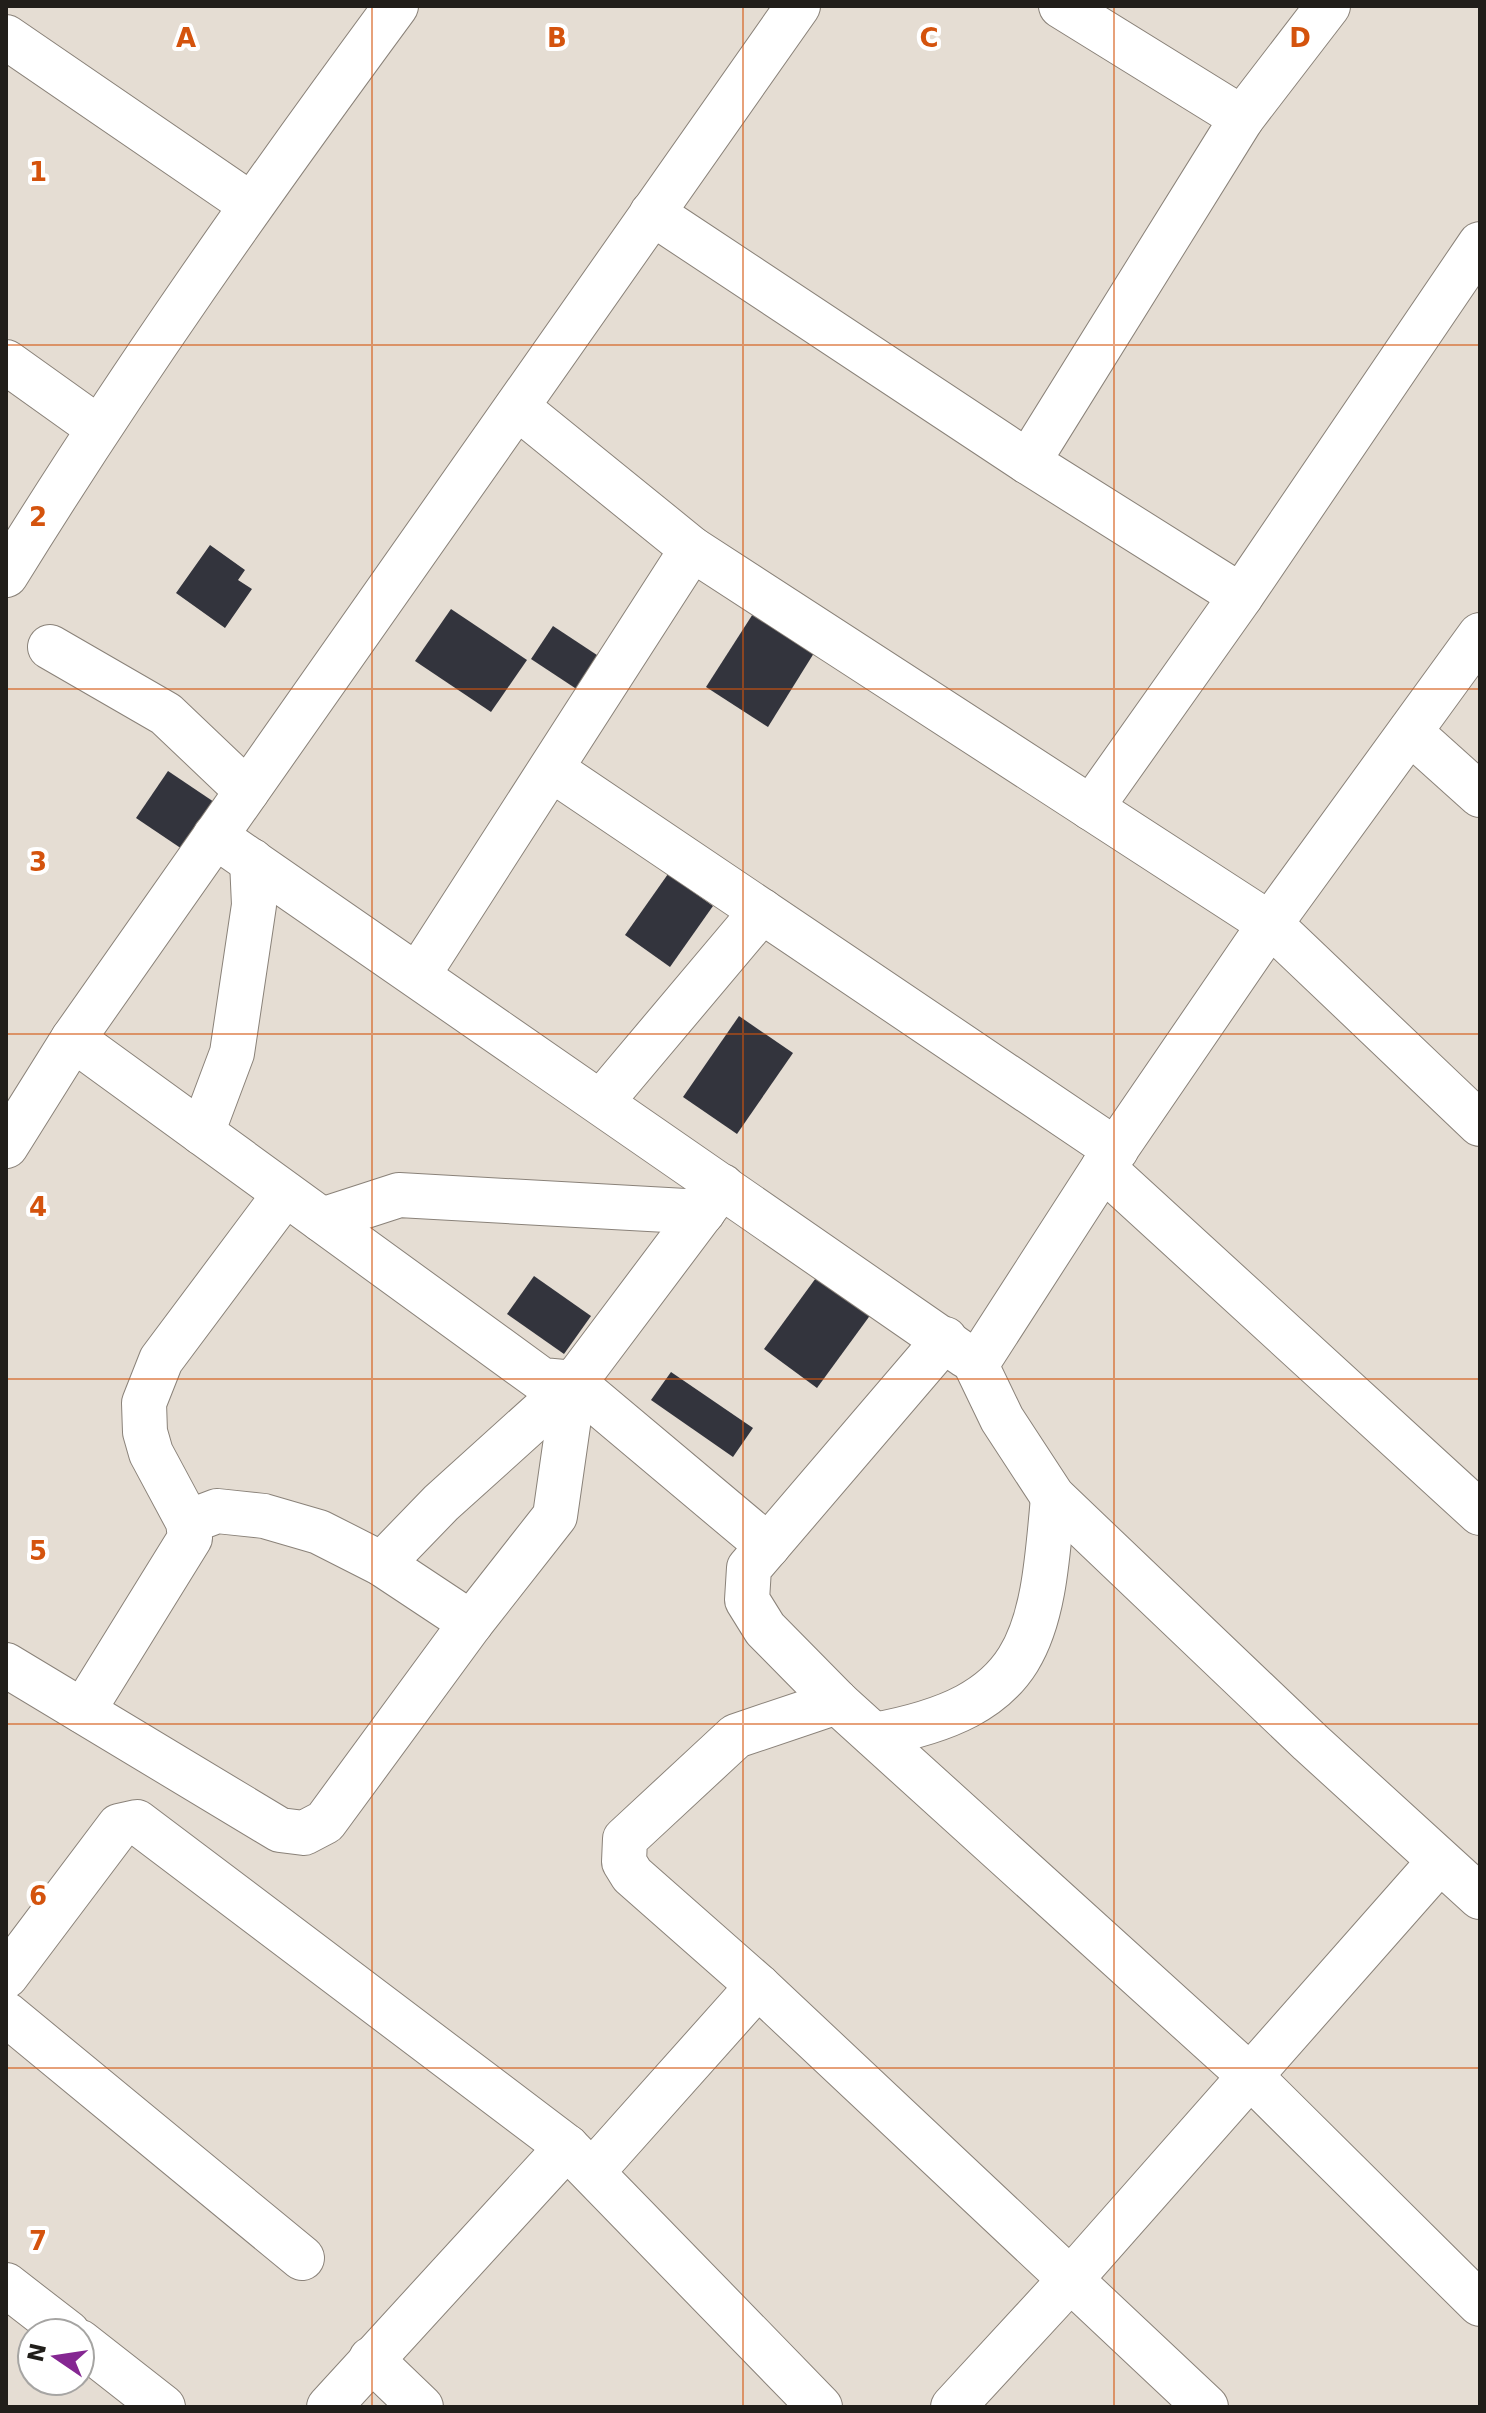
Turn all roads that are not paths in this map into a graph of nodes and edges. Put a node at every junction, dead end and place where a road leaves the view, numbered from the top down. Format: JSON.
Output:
{"nodes":[{"id":1,"x":396,"y":6,"type":"edge"},
{"id":2,"x":798,"y":6,"type":"edge"},
{"id":3,"x":1061,"y":6,"type":"edge"},
{"id":4,"x":1328,"y":6,"type":"edge"},
{"id":5,"x":6,"y":37,"type":"edge"},
{"id":6,"x":1242,"y":118,"type":"junction"},
{"id":7,"x":250,"y":204,"type":"junction"},
{"id":8,"x":652,"y":213,"type":"junction"},
{"id":9,"x":1480,"y":244,"type":"edge"},
{"id":10,"x":6,"y":362,"type":"edge"},
{"id":11,"x":517,"y":407,"type":"junction"},
{"id":12,"x":97,"y":427,"type":"junction"},
{"id":13,"x":1028,"y":462,"type":"junction"},
{"id":14,"x":692,"y":549,"type":"junction"},
{"id":15,"x":6,"y":575,"type":"edge"},
{"id":16,"x":1241,"y":596,"type":"junction"},
{"id":17,"x":1480,"y":635,"type":"edge"},
{"id":18,"x":50,"y":647,"type":"dead end"},
{"id":19,"x":1410,"y":732,"type":"junction"},
{"id":20,"x":551,"y":769,"type":"junction"},
{"id":21,"x":247,"y":791,"type":"junction"},
{"id":22,"x":1480,"y":795,"type":"edge"},
{"id":23,"x":1091,"y":808,"type":"junction"},
{"id":24,"x":215,"y":836,"type":"junction"},
{"id":25,"x":252,"y":861,"type":"junction"},
{"id":26,"x":762,"y":911,"type":"junction"},
{"id":27,"x":1270,"y":924,"type":"junction"},
{"id":28,"x":418,"y":975,"type":"junction"},
{"id":29,"x":73,"y":1039,"type":"junction"},
{"id":30,"x":602,"y":1101,"type":"junction"},
{"id":31,"x":1480,"y":1124,"type":"edge"},
{"id":32,"x":202,"y":1133,"type":"junction"},
{"id":33,"x":6,"y":1146,"type":"edge"},
{"id":34,"x":1110,"y":1159,"type":"junction"},
{"id":35,"x":285,"y":1194,"type":"junction"},
{"id":36,"x":712,"y":1199,"type":"junction"},
{"id":37,"x":322,"y":1220,"type":"junction"},
{"id":38,"x":961,"y":1352,"type":"junction"},
{"id":39,"x":574,"y":1383,"type":"junction"},
{"id":40,"x":1053,"y":1497,"type":"junction"},
{"id":41,"x":1480,"y":1513,"type":"edge"},
{"id":42,"x":188,"y":1522,"type":"junction"},
{"id":43,"x":768,"y":1546,"type":"junction"},
{"id":44,"x":382,"y":1564,"type":"junction"},
{"id":45,"x":471,"y":1623,"type":"junction"},
{"id":46,"x":6,"y":1665,"type":"edge"},
{"id":47,"x":837,"y":1702,"type":"junction"},
{"id":48,"x":83,"y":1711,"type":"junction"},
{"id":49,"x":874,"y":1735,"type":"junction"},
{"id":50,"x":167,"y":1762,"type":"junction"},
{"id":51,"x":137,"y":1822,"type":"junction"},
{"id":52,"x":1439,"y":1862,"type":"junction"},
{"id":53,"x":1480,"y":1897,"type":"edge"},
{"id":54,"x":6,"y":1976,"type":"edge"},
{"id":55,"x":758,"y":1986,"type":"junction"},
{"id":56,"x":6,"y":2014,"type":"edge"},
{"id":57,"x":1251,"y":2077,"type":"junction"},
{"id":58,"x":579,"y":2160,"type":"junction"},
{"id":59,"x":302,"y":2258,"type":"dead end"},
{"id":60,"x":1070,"y":2280,"type":"junction"},
{"id":61,"x":6,"y":2285,"type":"edge"},
{"id":62,"x":1480,"y":2304,"type":"edge"},
{"id":63,"x":47,"y":2317,"type":"edge"},
{"id":64,"x":96,"y":2355,"type":"edge"},
{"id":65,"x":371,"y":2359,"type":"junction"},
{"id":66,"x":163,"y":2407,"type":"edge"},
{"id":67,"x":329,"y":2407,"type":"edge"},
{"id":68,"x":421,"y":2407,"type":"edge"},
{"id":69,"x":820,"y":2407,"type":"edge"},
{"id":70,"x":953,"y":2407,"type":"edge"},
{"id":71,"x":1206,"y":2407,"type":"edge"}],
"edges":[{"from":1,"to":7,"type":"street"},
{"from":2,"to":8,"type":"street"},
{"from":3,"to":6,"type":"street"},
{"from":4,"to":6,"type":"street"},
{"from":5,"to":7,"type":"street"},
{"from":6,"to":13,"type":"street"},
{"from":7,"to":12,"type":"street"},
{"from":8,"to":11,"type":"street"},
{"from":8,"to":13,"type":"street"},
{"from":9,"to":16,"type":"street"},
{"from":10,"to":12,"type":"street"},
{"from":11,"to":14,"type":"street"},
{"from":11,"to":21,"type":"street"},
{"from":12,"to":15,"type":"street"},
{"from":13,"to":16,"type":"street"},
{"from":14,"to":20,"type":"street"},
{"from":14,"to":23,"type":"street"},
{"from":16,"to":23,"type":"street"},
{"from":17,"to":19,"type":"street"},
{"from":18,"to":21,"type":"street"},
{"from":19,"to":22,"type":"street"},
{"from":19,"to":27,"type":"street"},
{"from":20,"to":26,"type":"street"},
{"from":20,"to":28,"type":"street"},
{"from":21,"to":24,"type":"street"},
{"from":23,"to":27,"type":"street"},
{"from":24,"to":25,"type":"street"},
{"from":24,"to":29,"type":"street"},
{"from":25,"to":28,"type":"street"},
{"from":25,"to":32,"type":"street"},
{"from":26,"to":30,"type":"street"},
{"from":26,"to":34,"type":"street"},
{"from":27,"to":31,"type":"street"},
{"from":27,"to":34,"type":"street"},
{"from":28,"to":30,"type":"street"},
{"from":29,"to":32,"type":"street"},
{"from":29,"to":33,"type":"street"},
{"from":30,"to":36,"type":"street"},
{"from":32,"to":35,"type":"street"},
{"from":34,"to":38,"type":"street"},
{"from":34,"to":41,"type":"street"},
{"from":35,"to":37,"type":"street"},
{"from":35,"to":42,"type":"street"},
{"from":36,"to":37,"type":"street"},
{"from":36,"to":38,"type":"street"},
{"from":36,"to":39,"type":"street"},
{"from":37,"to":39,"type":"street"},
{"from":38,"to":40,"type":"street"},
{"from":38,"to":43,"type":"street"},
{"from":39,"to":43,"type":"street"},
{"from":39,"to":44,"type":"street"},
{"from":39,"to":45,"type":"street"},
{"from":40,"to":49,"type":"street"},
{"from":40,"to":52,"type":"street"},
{"from":42,"to":44,"type":"street"},
{"from":42,"to":48,"type":"street"},
{"from":43,"to":47,"type":"street"},
{"from":44,"to":45,"type":"street"},
{"from":45,"to":50,"type":"street"},
{"from":46,"to":48,"type":"street"},
{"from":47,"to":49,"type":"street"},
{"from":47,"to":55,"type":"street"},
{"from":48,"to":50,"type":"street"},
{"from":49,"to":57,"type":"street"},
{"from":50,"to":51,"type":"street"},
{"from":51,"to":54,"type":"street"},
{"from":51,"to":58,"type":"street"},
{"from":52,"to":53,"type":"street"},
{"from":52,"to":57,"type":"street"},
{"from":55,"to":58,"type":"street"},
{"from":55,"to":60,"type":"street"},
{"from":56,"to":59,"type":"street"},
{"from":57,"to":60,"type":"street"},
{"from":57,"to":62,"type":"street"},
{"from":58,"to":65,"type":"street"},
{"from":58,"to":69,"type":"street"},
{"from":60,"to":70,"type":"street"},
{"from":60,"to":71,"type":"street"},
{"from":61,"to":63,"type":"street"},
{"from":64,"to":66,"type":"street"},
{"from":65,"to":67,"type":"street"},
{"from":65,"to":68,"type":"street"}]}
